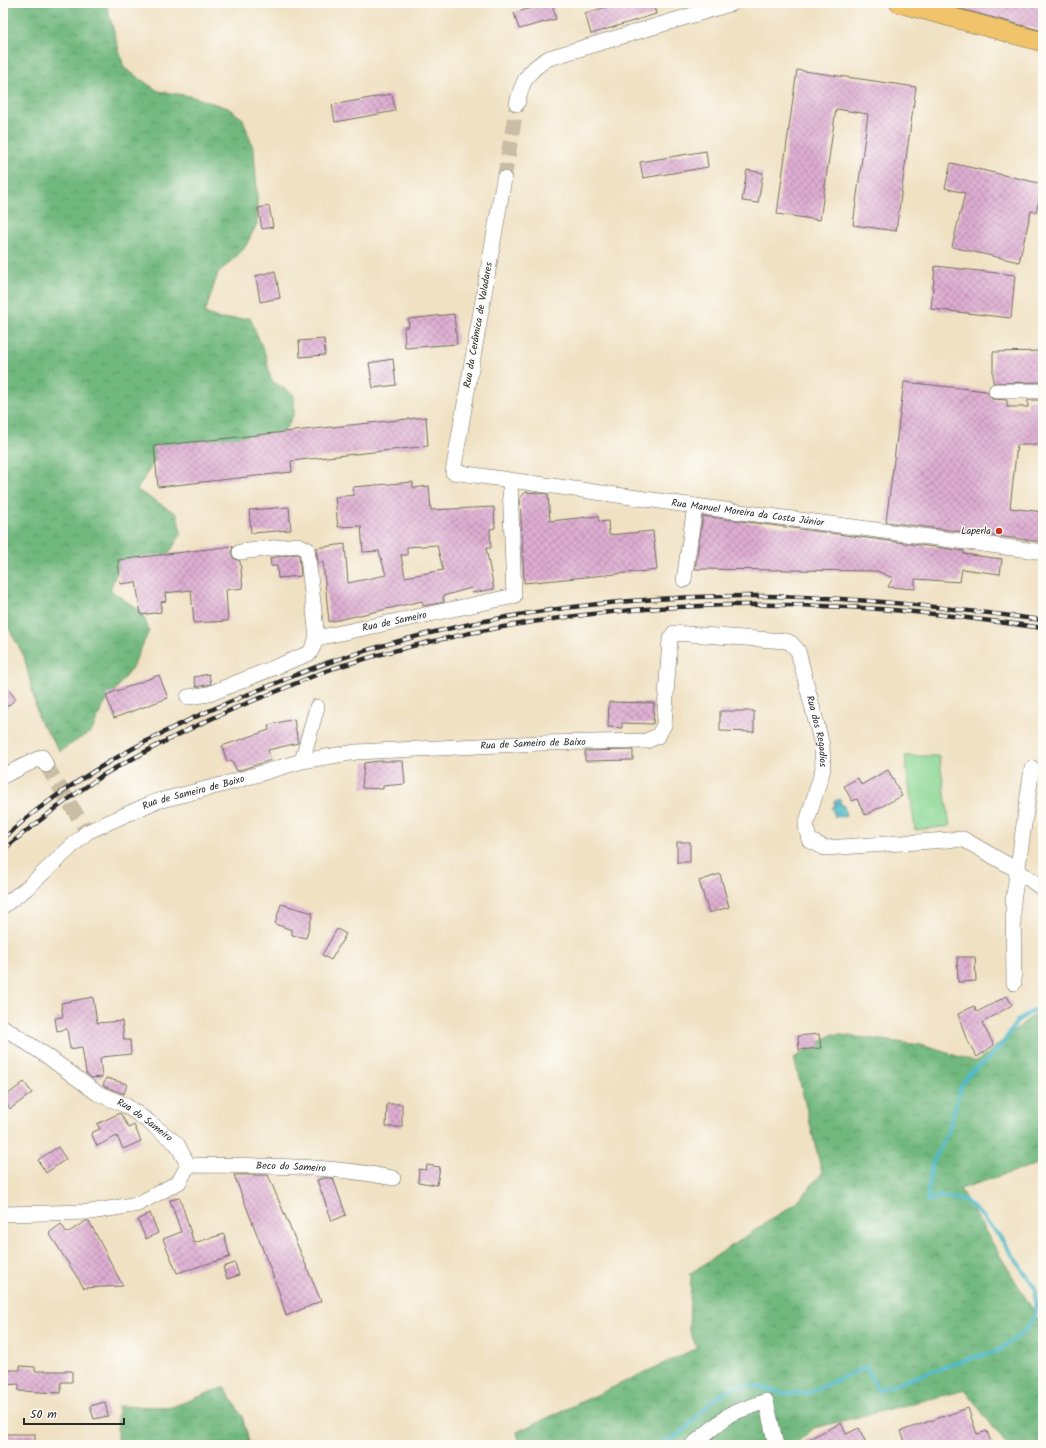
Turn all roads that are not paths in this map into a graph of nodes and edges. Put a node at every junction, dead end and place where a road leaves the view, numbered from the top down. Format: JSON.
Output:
{"nodes":[{"id":1,"x":733,"y":3,"type":"edge"},
{"id":2,"x":899,"y":3,"type":"edge"},
{"id":3,"x":1043,"y":42,"type":"edge"},
{"id":4,"x":517,"y":104,"type":"tunnel mouth"},
{"id":5,"x":504,"y":179,"type":"tunnel mouth"},
{"id":6,"x":996,"y":391,"type":"dead end"},
{"id":7,"x":1043,"y":391,"type":"edge"},
{"id":8,"x":453,"y":472,"type":"joint"},
{"id":9,"x":510,"y":481,"type":"junction"},
{"id":10,"x":694,"y":506,"type":"junction"},
{"id":11,"x":240,"y":552,"type":"dead end"},
{"id":12,"x":1043,"y":552,"type":"edge"},
{"id":13,"x":684,"y":580,"type":"dead end"},
{"id":14,"x":674,"y":633,"type":"joint"},
{"id":15,"x":317,"y":638,"type":"junction"},
{"id":16,"x":188,"y":697,"type":"dead end"},
{"id":17,"x":317,"y":707,"type":"dead end"},
{"id":18,"x":44,"y":761,"type":"dead end"},
{"id":19,"x":302,"y":761,"type":"junction"},
{"id":20,"x":1032,"y":768,"type":"dead end"},
{"id":21,"x":3,"y":776,"type":"edge"},
{"id":22,"x":1017,"y":870,"type":"junction"},
{"id":23,"x":1043,"y":889,"type":"edge"},
{"id":24,"x":3,"y":906,"type":"edge"},
{"id":25,"x":1014,"y":983,"type":"dead end"},
{"id":26,"x":3,"y":1027,"type":"edge"},
{"id":27,"x":188,"y":1165,"type":"junction"},
{"id":28,"x":393,"y":1178,"type":"dead end"},
{"id":29,"x":3,"y":1214,"type":"edge"},
{"id":30,"x":692,"y":1445,"type":"edge"},
{"id":31,"x":776,"y":1445,"type":"edge"}],
"edges":[{"from":1,"to":4,"type":"street"},
{"from":2,"to":3,"type":"main road"},
{"from":5,"to":8,"type":"street","name":"Rua da Cerâmica de Valadares"},
{"from":6,"to":7,"type":"street"},
{"from":8,"to":9,"type":"street","name":"Rua Manuel Moreira da Costa Júnior"},
{"from":9,"to":10,"type":"street","name":"Rua Manuel Moreira da Costa Júnior"},
{"from":9,"to":15,"type":"street","name":"Rua de Sameiro"},
{"from":10,"to":12,"type":"street","name":"Rua Manuel Moreira da Costa Júnior"},
{"from":10,"to":13,"type":"street"},
{"from":11,"to":15,"type":"street"},
{"from":14,"to":19,"type":"street","name":"Rua de Sameiro de Baixo"},
{"from":14,"to":22,"type":"street","name":"Rua dos Regadios"},
{"from":15,"to":16,"type":"street"},
{"from":17,"to":19,"type":"street"},
{"from":18,"to":21,"type":"street"},
{"from":19,"to":24,"type":"street","name":"Rua de Sameiro de Baixo"},
{"from":20,"to":22,"type":"street"},
{"from":22,"to":23,"type":"street","name":"Rua dos Regadios"},
{"from":22,"to":25,"type":"street"},
{"from":26,"to":27,"type":"street","name":"Rua do Sameiro"},
{"from":27,"to":28,"type":"street","name":"Beco do Sameiro"},
{"from":27,"to":29,"type":"street"},
{"from":30,"to":31,"type":"street"}]}
